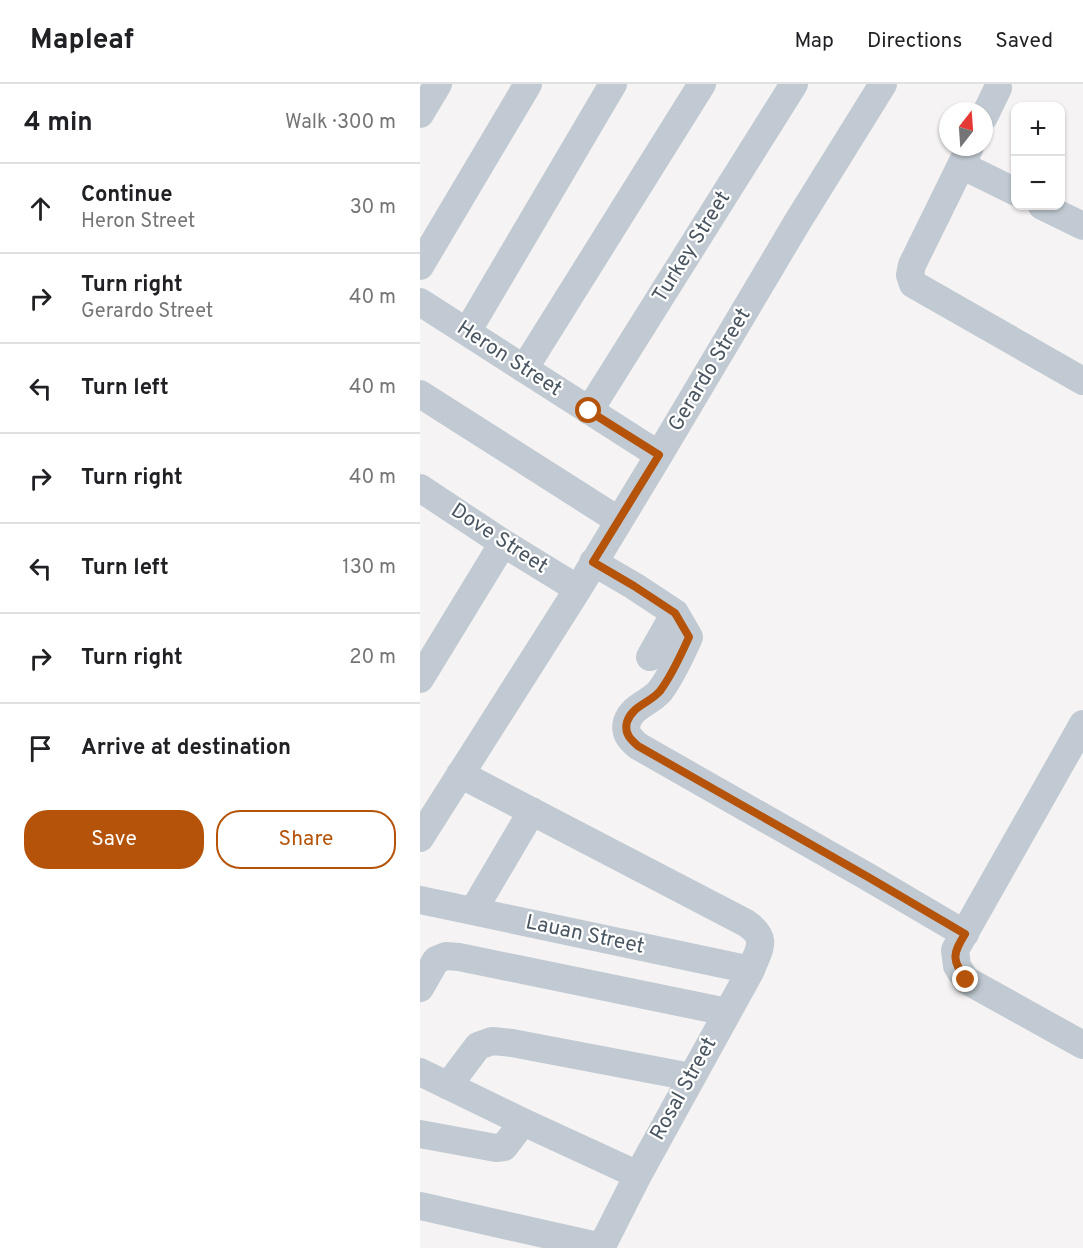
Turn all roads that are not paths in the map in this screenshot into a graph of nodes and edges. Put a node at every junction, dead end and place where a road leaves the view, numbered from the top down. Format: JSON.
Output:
{"nodes":[{"id":1,"x":438,"y":84,"type":"edge"},
{"id":2,"x":528,"y":84,"type":"edge"},
{"id":3,"x":613,"y":84,"type":"edge"},
{"id":4,"x":702,"y":84,"type":"edge"},
{"id":5,"x":794,"y":84,"type":"edge"},
{"id":6,"x":883,"y":84,"type":"edge"},
{"id":7,"x":998,"y":88,"type":"dead end"},
{"id":8,"x":991,"y":102,"type":"edge"},
{"id":9,"x":420,"y":114,"type":"edge"},
{"id":10,"x":965,"y":156,"type":"edge"},
{"id":11,"x":1011,"y":188,"type":"edge"},
{"id":12,"x":1050,"y":210,"type":"edge"},
{"id":13,"x":1083,"y":226,"type":"edge"},
{"id":14,"x":420,"y":266,"type":"edge"},
{"id":15,"x":420,"y":302,"type":"edge"},
{"id":16,"x":467,"y":332,"type":"junction"},
{"id":17,"x":524,"y":369,"type":"junction"},
{"id":18,"x":1083,"y":381,"type":"edge"},
{"id":19,"x":420,"y":394,"type":"edge"},
{"id":20,"x":589,"y":411,"type":"junction"},
{"id":21,"x":659,"y":455,"type":"junction"},
{"id":22,"x":424,"y":501,"type":"edge"},
{"id":23,"x":618,"y":520,"type":"junction"},
{"id":24,"x":503,"y":543,"type":"junction"},
{"id":25,"x":593,"y":562,"type":"junction"},
{"id":26,"x":578,"y":589,"type":"junction"},
{"id":27,"x":675,"y":613,"type":"junction"},
{"id":28,"x":650,"y":657,"type":"dead end"},
{"id":29,"x":420,"y":679,"type":"edge"},
{"id":30,"x":1083,"y":724,"type":"edge"},
{"id":31,"x":460,"y":774,"type":"junction"},
{"id":32,"x":532,"y":811,"type":"junction"},
{"id":33,"x":420,"y":838,"type":"edge"},
{"id":34,"x":420,"y":900,"type":"edge"},
{"id":35,"x":473,"y":911,"type":"junction"},
{"id":36,"x":965,"y":934,"type":"junction"},
{"id":37,"x":751,"y":970,"type":"junction"},
{"id":38,"x":420,"y":988,"type":"edge"},
{"id":39,"x":727,"y":1012,"type":"junction"},
{"id":40,"x":1083,"y":1045,"type":"edge"},
{"id":41,"x":420,"y":1072,"type":"edge"},
{"id":42,"x":691,"y":1077,"type":"junction"},
{"id":43,"x":448,"y":1086,"type":"junction"},
{"id":44,"x":523,"y":1122,"type":"junction"},
{"id":45,"x":420,"y":1134,"type":"edge"},
{"id":46,"x":638,"y":1175,"type":"junction"},
{"id":47,"x":420,"y":1206,"type":"edge"},
{"id":48,"x":602,"y":1248,"type":"edge"}],
"edges":[{"from":1,"to":9,"type":"street"},
{"from":2,"to":14,"type":"street"},
{"from":3,"to":16,"type":"street"},
{"from":4,"to":17,"type":"street"},
{"from":5,"to":20,"type":"street","name":"Turkey Street"},
{"from":6,"to":21,"type":"street","name":"Gerardo Street"},
{"from":7,"to":8,"type":"street"},
{"from":10,"to":11,"type":"street"},
{"from":10,"to":18,"type":"street"},
{"from":12,"to":13,"type":"street"},
{"from":15,"to":16,"type":"street","name":"Heron Street"},
{"from":16,"to":17,"type":"street","name":"Heron Street"},
{"from":17,"to":20,"type":"street","name":"Heron Street"},
{"from":19,"to":23,"type":"street"},
{"from":20,"to":21,"type":"street","name":"Heron Street"},
{"from":21,"to":23,"type":"street","name":"Gerardo Street"},
{"from":22,"to":24,"type":"street","name":"Dove Street"},
{"from":23,"to":25,"type":"street","name":"Gerardo Street"},
{"from":24,"to":26,"type":"street","name":"Dove Street"},
{"from":24,"to":29,"type":"street"},
{"from":25,"to":26,"type":"street","name":"Gerardo Street"},
{"from":25,"to":27,"type":"street"},
{"from":26,"to":31,"type":"street","name":"Gerardo Street"},
{"from":27,"to":28,"type":"street"},
{"from":27,"to":36,"type":"street"},
{"from":30,"to":36,"type":"street"},
{"from":31,"to":32,"type":"street"},
{"from":31,"to":33,"type":"street","name":"Gerardo Street"},
{"from":32,"to":35,"type":"street"},
{"from":32,"to":37,"type":"street","name":"Rosal Street"},
{"from":34,"to":35,"type":"street","name":"Lauan Street"},
{"from":35,"to":37,"type":"street","name":"Lauan Street"},
{"from":36,"to":40,"type":"street"},
{"from":37,"to":39,"type":"street","name":"Rosal Street"},
{"from":38,"to":39,"type":"street"},
{"from":39,"to":42,"type":"street","name":"Rosal Street"},
{"from":41,"to":43,"type":"street"},
{"from":42,"to":43,"type":"street"},
{"from":42,"to":46,"type":"street","name":"Rosal Street"},
{"from":43,"to":44,"type":"street"},
{"from":44,"to":45,"type":"street"},
{"from":44,"to":46,"type":"street"},
{"from":46,"to":48,"type":"street","name":"Rosal Street"},
{"from":47,"to":48,"type":"street"}]}
